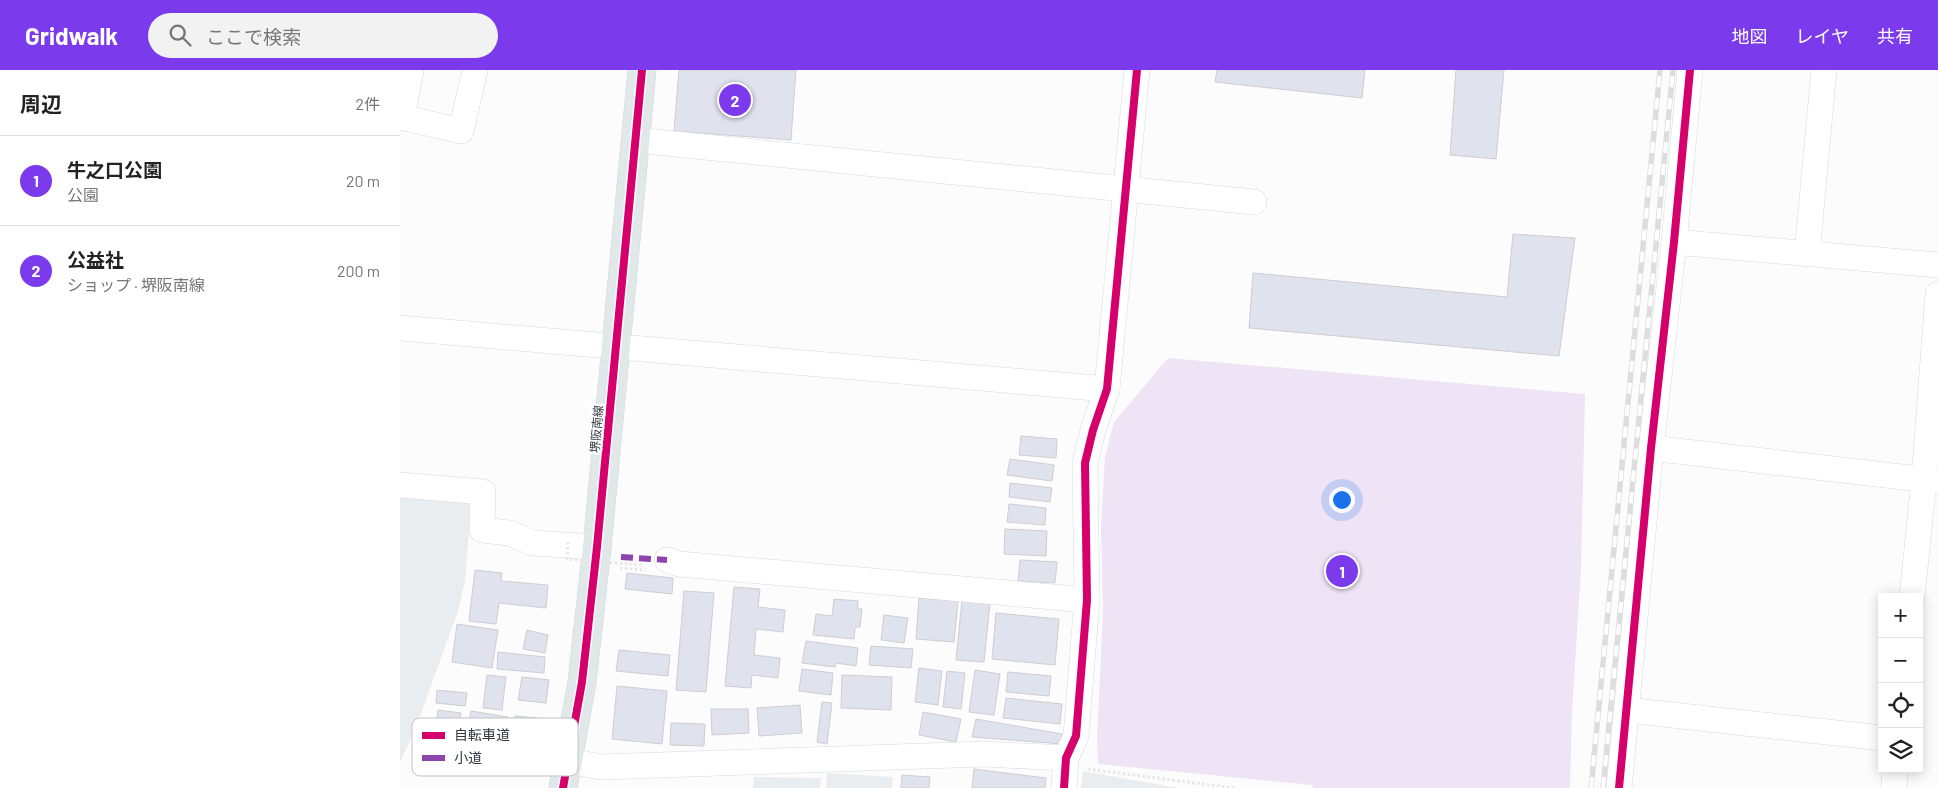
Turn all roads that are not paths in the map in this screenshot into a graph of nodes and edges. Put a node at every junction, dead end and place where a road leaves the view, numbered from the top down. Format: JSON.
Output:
{"nodes":[{"id":1,"x":411,"y":70,"type":"edge"},
{"id":2,"x":475,"y":70,"type":"edge"},
{"id":3,"x":642,"y":70,"type":"edge"},
{"id":4,"x":1137,"y":70,"type":"edge"},
{"id":5,"x":1690,"y":70,"type":"edge"},
{"id":6,"x":1824,"y":70,"type":"edge"},
{"id":7,"x":401,"y":117,"type":"edge"},
{"id":8,"x":635,"y":140,"type":"junction"},
{"id":9,"x":1126,"y":189,"type":"junction"},
{"id":10,"x":1254,"y":202,"type":"dead end"},
{"id":11,"x":1674,"y":242,"type":"junction"},
{"id":12,"x":1807,"y":254,"type":"junction"},
{"id":13,"x":1938,"y":265,"type":"edge"},
{"id":14,"x":1938,"y":294,"type":"edge"},
{"id":15,"x":400,"y":328,"type":"edge"},
{"id":16,"x":616,"y":348,"type":"junction"},
{"id":17,"x":1107,"y":389,"type":"junction"},
{"id":18,"x":1651,"y":448,"type":"junction"},
{"id":19,"x":1931,"y":480,"type":"edge"},
{"id":20,"x":400,"y":485,"type":"edge"},
{"id":21,"x":597,"y":547,"type":"junction"},
{"id":22,"x":658,"y":565,"type":"road end"},
{"id":23,"x":1913,"y":593,"type":"edge"},
{"id":24,"x":1087,"y":600,"type":"junction"},
{"id":25,"x":1627,"y":710,"type":"junction"},
{"id":26,"x":576,"y":718,"type":"edge"},
{"id":27,"x":1878,"y":738,"type":"edge"},
{"id":28,"x":1066,"y":758,"type":"junction"},
{"id":29,"x":578,"y":763,"type":"edge"},
{"id":30,"x":1895,"y":773,"type":"edge"},
{"id":31,"x":1064,"y":788,"type":"edge"},
{"id":32,"x":1620,"y":788,"type":"edge"},
{"id":33,"x":1894,"y":788,"type":"edge"}],
"edges":[{"from":1,"to":7,"type":"street"},
{"from":2,"to":7,"type":"street"},
{"from":3,"to":8,"type":"main road","name":"堺阪南線"},
{"from":4,"to":9,"type":"street"},
{"from":5,"to":11,"type":"street"},
{"from":6,"to":12,"type":"street"},
{"from":8,"to":9,"type":"street"},
{"from":8,"to":16,"type":"main road","name":"堺阪南線"},
{"from":9,"to":10,"type":"street"},
{"from":9,"to":17,"type":"street"},
{"from":11,"to":12,"type":"street"},
{"from":11,"to":18,"type":"street"},
{"from":12,"to":13,"type":"street"},
{"from":14,"to":19,"type":"street"},
{"from":15,"to":16,"type":"street"},
{"from":16,"to":17,"type":"street"},
{"from":16,"to":21,"type":"main road","name":"堺阪南線"},
{"from":17,"to":24,"type":"street"},
{"from":18,"to":19,"type":"street"},
{"from":18,"to":25,"type":"street"},
{"from":19,"to":23,"type":"street"},
{"from":20,"to":21,"type":"street"},
{"from":21,"to":26,"type":"main road","name":"堺阪南線"},
{"from":22,"to":24,"type":"street"},
{"from":24,"to":28,"type":"street"},
{"from":25,"to":27,"type":"street"},
{"from":25,"to":32,"type":"street"},
{"from":28,"to":29,"type":"street"},
{"from":28,"to":31,"type":"street"},
{"from":30,"to":33,"type":"street"}]}
